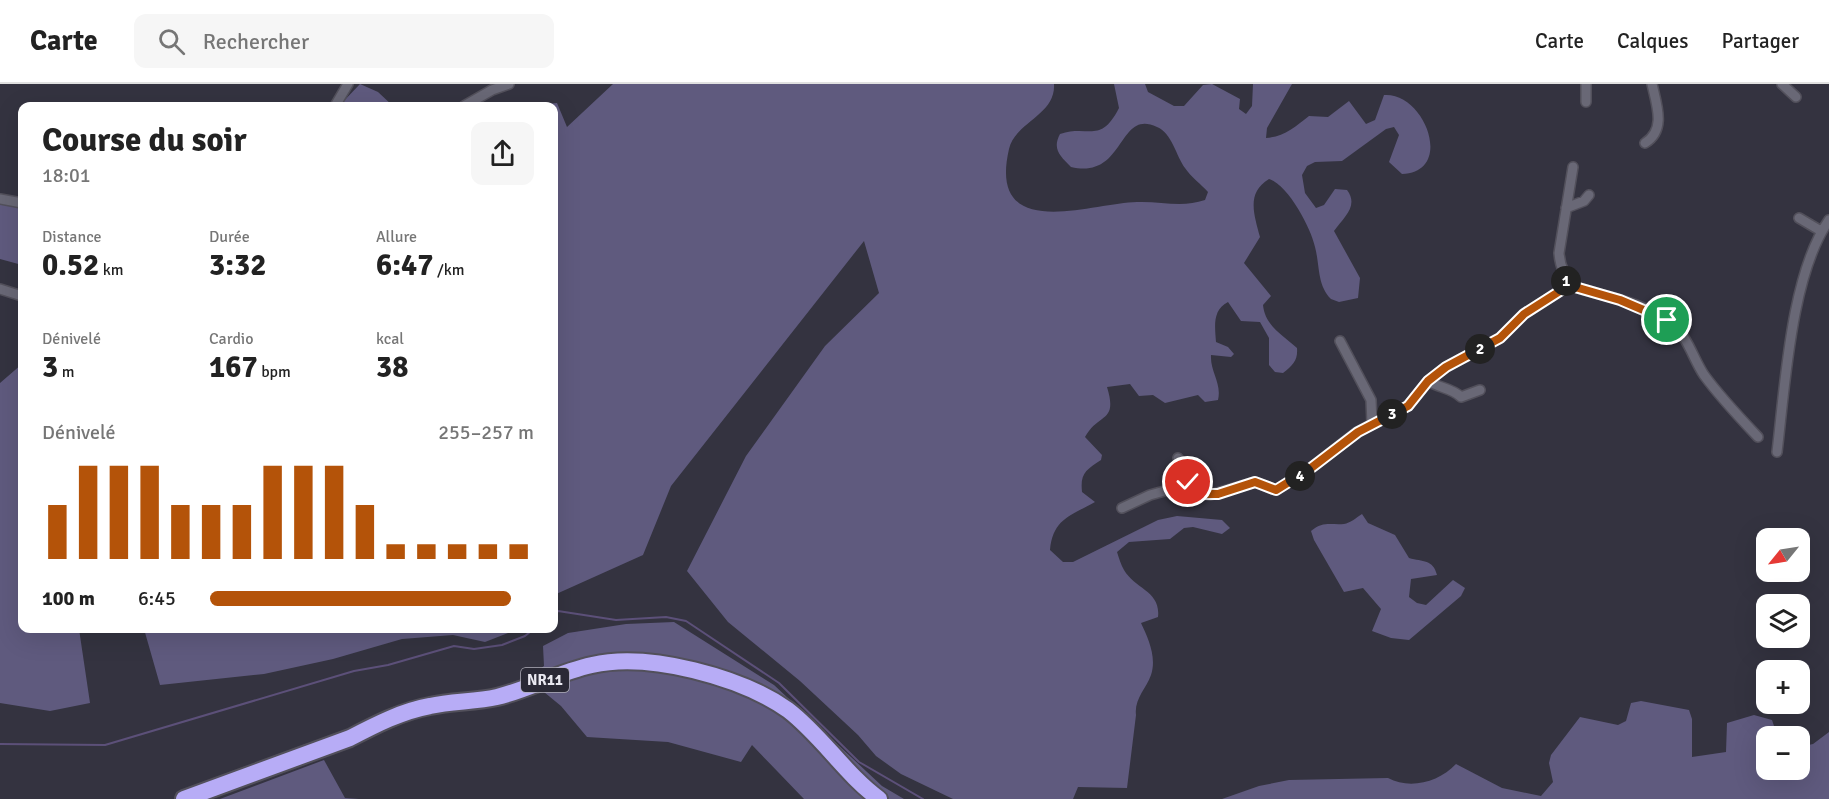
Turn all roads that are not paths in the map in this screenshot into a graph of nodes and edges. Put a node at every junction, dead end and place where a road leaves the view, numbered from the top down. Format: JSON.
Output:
{"nodes":[{"id":1,"x":348,"y":84,"type":"edge"},
{"id":2,"x":509,"y":84,"type":"edge"},
{"id":3,"x":1586,"y":84,"type":"edge"},
{"id":4,"x":1652,"y":84,"type":"edge"},
{"id":5,"x":1782,"y":84,"type":"edge"},
{"id":6,"x":1796,"y":97,"type":"dead end"},
{"id":7,"x":337,"y":102,"type":"edge"},
{"id":8,"x":471,"y":102,"type":"edge"},
{"id":9,"x":1586,"y":102,"type":"dead end"},
{"id":10,"x":1645,"y":143,"type":"dead end"},
{"id":11,"x":1572,"y":168,"type":"dead end"},
{"id":12,"x":1589,"y":195,"type":"dead end"},
{"id":13,"x":0,"y":199,"type":"edge"},
{"id":14,"x":18,"y":202,"type":"edge"},
{"id":15,"x":1566,"y":208,"type":"junction"},
{"id":16,"x":1799,"y":218,"type":"dead end"},
{"id":17,"x":1829,"y":220,"type":"edge"},
{"id":18,"x":1821,"y":231,"type":"junction"},
{"id":19,"x":1567,"y":279,"type":"junction"},
{"id":20,"x":0,"y":289,"type":"edge"},
{"id":21,"x":18,"y":295,"type":"edge"},
{"id":22,"x":1340,"y":341,"type":"dead end"},
{"id":23,"x":1428,"y":381,"type":"junction"},
{"id":24,"x":1480,"y":390,"type":"dead end"},
{"id":25,"x":1372,"y":424,"type":"junction"},
{"id":26,"x":1758,"y":437,"type":"dead end"},
{"id":27,"x":1777,"y":452,"type":"dead end"},
{"id":28,"x":1178,"y":458,"type":"dead end"},
{"id":29,"x":1190,"y":494,"type":"junction"},
{"id":30,"x":1122,"y":508,"type":"dead end"},
{"id":31,"x":184,"y":799,"type":"edge"},
{"id":32,"x":879,"y":799,"type":"edge"}],
"edges":[{"from":1,"to":7,"type":"street"},
{"from":2,"to":8,"type":"street"},
{"from":3,"to":9,"type":"street"},
{"from":4,"to":10,"type":"street"},
{"from":5,"to":6,"type":"street"},
{"from":11,"to":15,"type":"street"},
{"from":12,"to":15,"type":"street"},
{"from":13,"to":14,"type":"street"},
{"from":15,"to":19,"type":"street"},
{"from":16,"to":18,"type":"street"},
{"from":17,"to":18,"type":"street"},
{"from":18,"to":27,"type":"street"},
{"from":19,"to":23,"type":"street"},
{"from":19,"to":26,"type":"street"},
{"from":20,"to":21,"type":"street"},
{"from":22,"to":25,"type":"street"},
{"from":23,"to":24,"type":"street"},
{"from":23,"to":25,"type":"street"},
{"from":25,"to":29,"type":"street"},
{"from":28,"to":29,"type":"street"},
{"from":29,"to":30,"type":"street"},
{"from":31,"to":32,"type":"highway","number":"NR11"}]}
